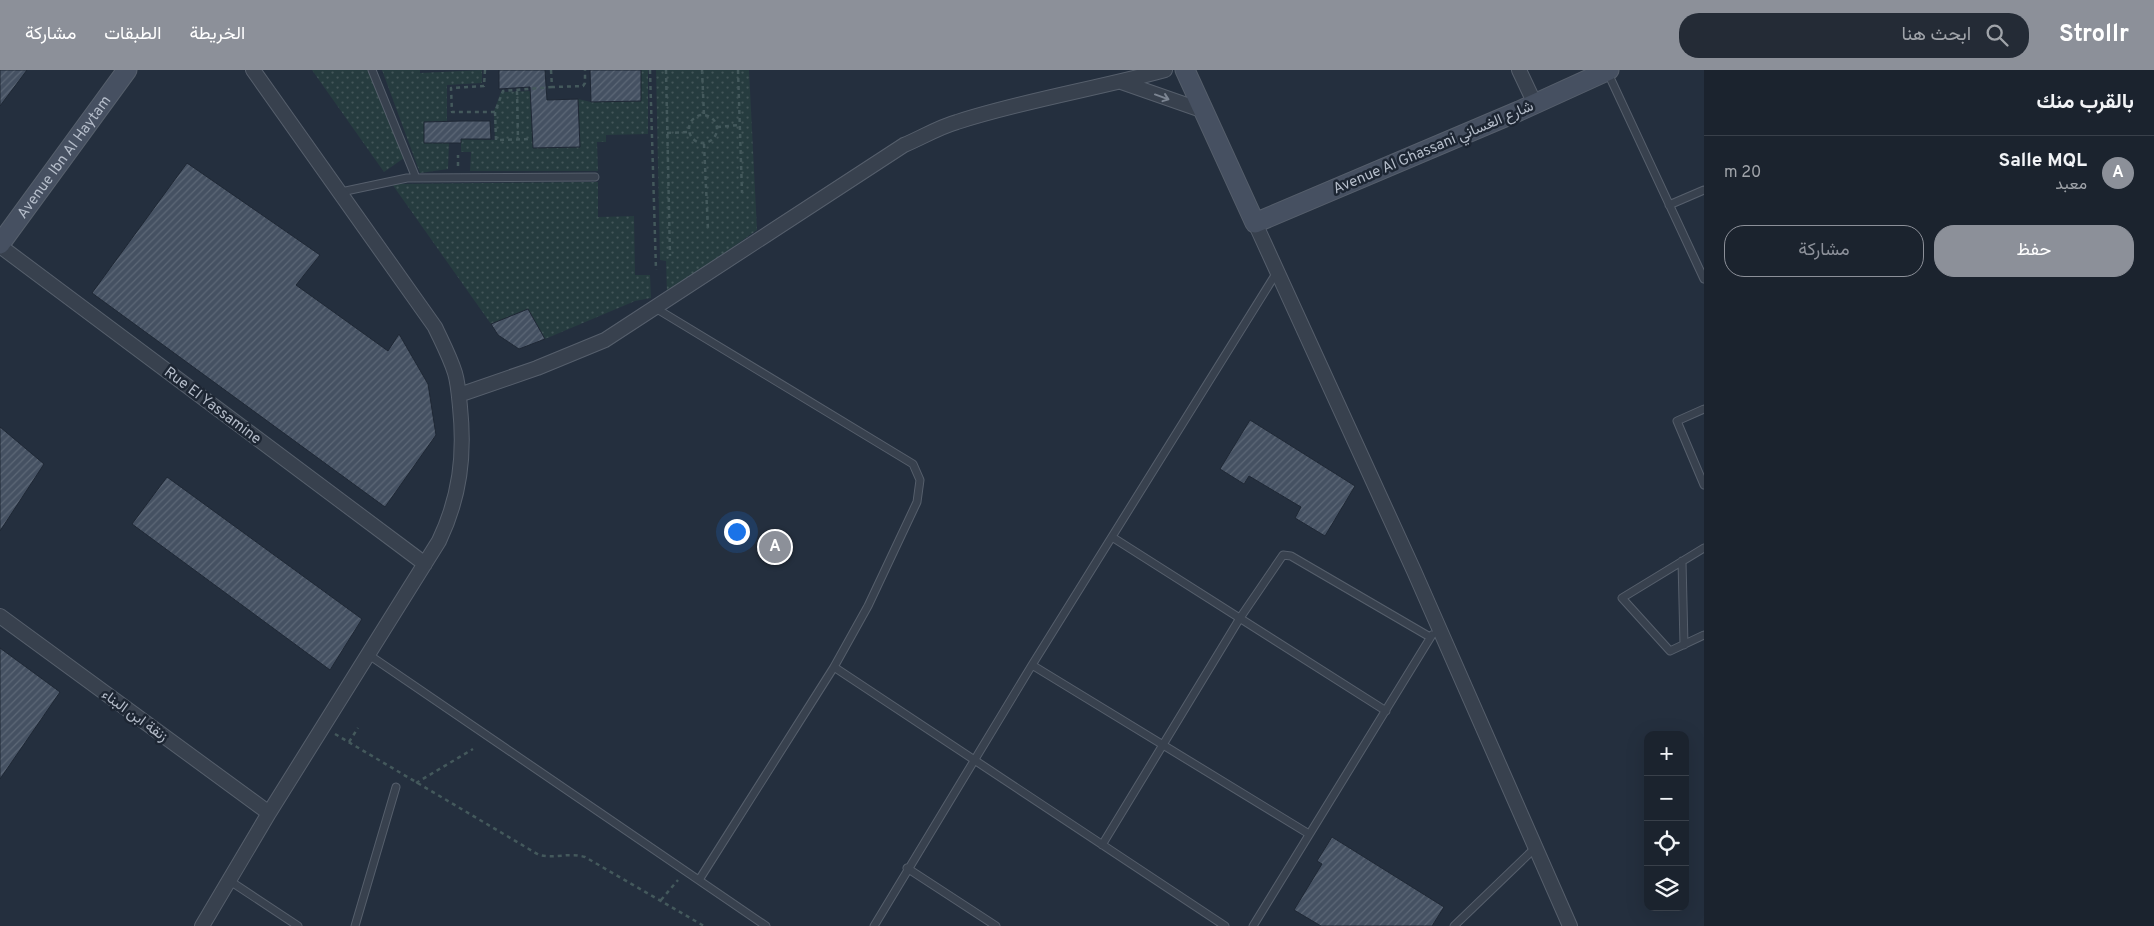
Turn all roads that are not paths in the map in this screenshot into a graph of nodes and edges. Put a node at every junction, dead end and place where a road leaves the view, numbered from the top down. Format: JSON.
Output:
{"nodes":[{"id":1,"x":127,"y":70,"type":"edge"},
{"id":2,"x":253,"y":70,"type":"edge"},
{"id":3,"x":372,"y":70,"type":"edge"},
{"id":4,"x":1165,"y":70,"type":"edge"},
{"id":5,"x":1185,"y":70,"type":"edge"},
{"id":6,"x":1518,"y":70,"type":"edge"},
{"id":7,"x":1607,"y":70,"type":"edge"},
{"id":8,"x":1121,"y":82,"type":"junction"},
{"id":9,"x":1535,"y":104,"type":"junction"},
{"id":10,"x":1204,"y":111,"type":"junction"},
{"id":11,"x":595,"y":177,"type":"dead end"},
{"id":12,"x":416,"y":178,"type":"junction"},
{"id":13,"x":1704,"y":190,"type":"edge"},
{"id":14,"x":341,"y":192,"type":"junction"},
{"id":15,"x":1669,"y":205,"type":"junction"},
{"id":16,"x":1255,"y":223,"type":"junction"},
{"id":17,"x":0,"y":245,"type":"edge"},
{"id":18,"x":1277,"y":272,"type":"junction"},
{"id":19,"x":1704,"y":279,"type":"edge"},
{"id":20,"x":657,"y":308,"type":"junction"},
{"id":21,"x":459,"y":395,"type":"junction"},
{"id":22,"x":1704,"y":409,"type":"edge"},
{"id":23,"x":1704,"y":485,"type":"edge"},
{"id":24,"x":1112,"y":537,"type":"junction"},
{"id":25,"x":1704,"y":548,"type":"edge"},
{"id":26,"x":1682,"y":561,"type":"junction"},
{"id":27,"x":425,"y":564,"type":"junction"},
{"id":28,"x":0,"y":616,"type":"edge"},
{"id":29,"x":1240,"y":618,"type":"junction"},
{"id":30,"x":1435,"y":633,"type":"junction"},
{"id":31,"x":1704,"y":635,"type":"edge"},
{"id":32,"x":1684,"y":645,"type":"junction"},
{"id":33,"x":369,"y":655,"type":"junction"},
{"id":34,"x":1032,"y":665,"type":"junction"},
{"id":35,"x":834,"y":667,"type":"junction"},
{"id":36,"x":1386,"y":711,"type":"junction"},
{"id":37,"x":1163,"y":745,"type":"junction"},
{"id":38,"x":973,"y":760,"type":"junction"},
{"id":39,"x":396,"y":787,"type":"dead end"},
{"id":40,"x":269,"y":813,"type":"junction"},
{"id":41,"x":1309,"y":834,"type":"junction"},
{"id":42,"x":1102,"y":845,"type":"junction"},
{"id":43,"x":1536,"y":847,"type":"junction"},
{"id":44,"x":907,"y":868,"type":"junction"},
{"id":45,"x":699,"y":880,"type":"junction"},
{"id":46,"x":230,"y":881,"type":"junction"},
{"id":47,"x":202,"y":926,"type":"edge"},
{"id":48,"x":298,"y":926,"type":"edge"},
{"id":49,"x":355,"y":926,"type":"edge"},
{"id":50,"x":766,"y":926,"type":"edge"},
{"id":51,"x":874,"y":926,"type":"edge"},
{"id":52,"x":996,"y":926,"type":"edge"},
{"id":53,"x":1225,"y":926,"type":"edge"},
{"id":54,"x":1253,"y":926,"type":"edge"},
{"id":55,"x":1454,"y":926,"type":"edge"},
{"id":56,"x":1570,"y":926,"type":"edge"}],
"edges":[{"from":1,"to":17,"type":"street","name":"Avenue Ibn Al Haytam"},
{"from":2,"to":14,"type":"street"},
{"from":3,"to":12,"type":"lane"},
{"from":4,"to":8,"type":"street"},
{"from":5,"to":10,"type":"street"},
{"from":6,"to":9,"type":"street"},
{"from":7,"to":9,"type":"street","name":"Avenue Al Ghassani شارع الغساني"},
{"from":7,"to":15,"type":"lane"},
{"from":8,"to":10,"type":"street","one_way":true},
{"from":8,"to":20,"type":"street"},
{"from":9,"to":16,"type":"street","name":"Avenue Al Ghassani شارع الغساني"},
{"from":10,"to":16,"type":"street"},
{"from":11,"to":12,"type":"lane"},
{"from":12,"to":14,"type":"lane"},
{"from":13,"to":15,"type":"lane"},
{"from":14,"to":21,"type":"street"},
{"from":15,"to":19,"type":"lane"},
{"from":16,"to":18,"type":"street"},
{"from":17,"to":27,"type":"street","name":"Rue El Yassamine"},
{"from":18,"to":24,"type":"lane"},
{"from":18,"to":30,"type":"street"},
{"from":20,"to":21,"type":"street"},
{"from":20,"to":35,"type":"lane"},
{"from":21,"to":27,"type":"street"},
{"from":22,"to":23,"type":"lane"},
{"from":24,"to":29,"type":"lane"},
{"from":24,"to":34,"type":"lane"},
{"from":25,"to":26,"type":"lane"},
{"from":26,"to":32,"type":"lane"},
{"from":26,"to":32,"type":"lane"},
{"from":27,"to":33,"type":"street"},
{"from":28,"to":40,"type":"street","name":"زنقة ابن البناء"},
{"from":29,"to":30,"type":"lane"},
{"from":29,"to":36,"type":"lane"},
{"from":29,"to":37,"type":"lane"},
{"from":30,"to":36,"type":"lane"},
{"from":30,"to":43,"type":"street"},
{"from":31,"to":32,"type":"lane"},
{"from":33,"to":40,"type":"street"},
{"from":33,"to":45,"type":"lane"},
{"from":34,"to":37,"type":"lane"},
{"from":34,"to":38,"type":"lane"},
{"from":35,"to":38,"type":"lane"},
{"from":35,"to":45,"type":"lane"},
{"from":36,"to":41,"type":"lane"},
{"from":37,"to":41,"type":"lane"},
{"from":37,"to":42,"type":"lane"},
{"from":38,"to":42,"type":"lane"},
{"from":38,"to":44,"type":"lane"},
{"from":39,"to":49,"type":"lane"},
{"from":40,"to":46,"type":"street"},
{"from":41,"to":54,"type":"lane"},
{"from":42,"to":53,"type":"lane"},
{"from":43,"to":55,"type":"lane"},
{"from":43,"to":56,"type":"street"},
{"from":44,"to":51,"type":"lane"},
{"from":44,"to":52,"type":"lane"},
{"from":45,"to":50,"type":"lane"},
{"from":46,"to":47,"type":"street"},
{"from":46,"to":48,"type":"lane"}]}
